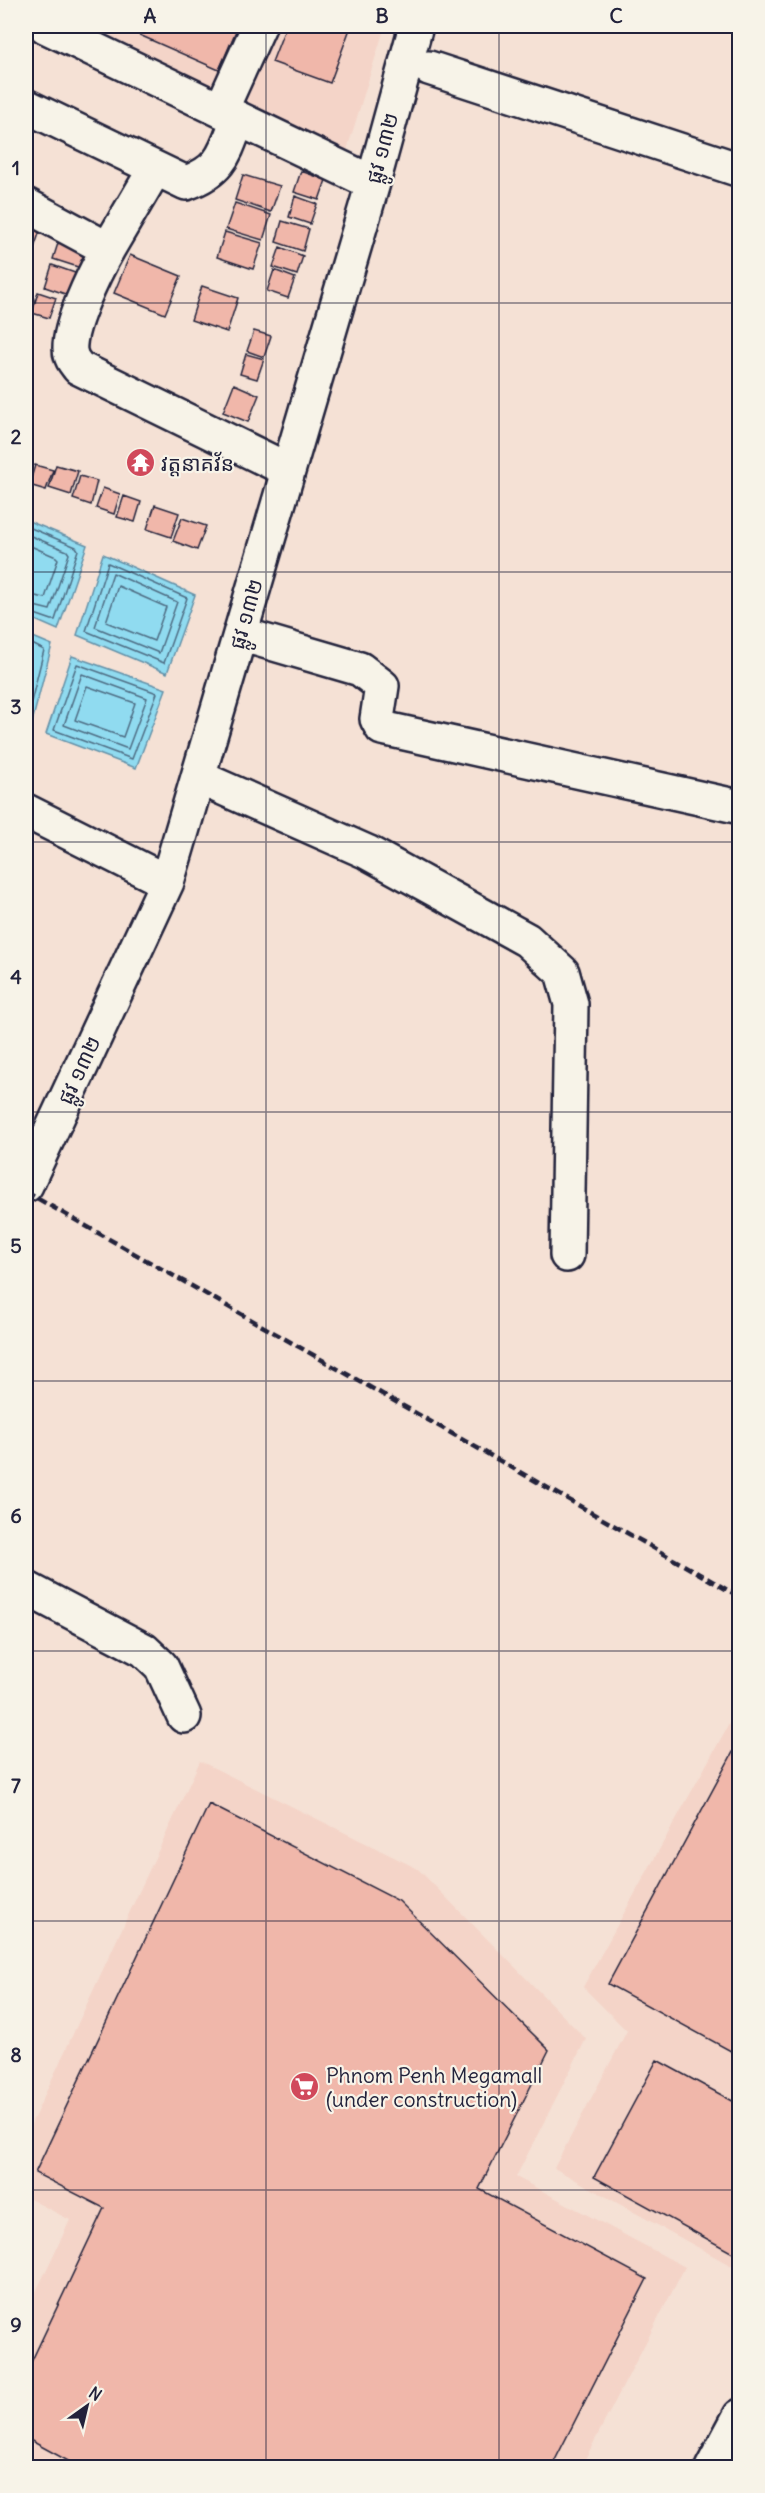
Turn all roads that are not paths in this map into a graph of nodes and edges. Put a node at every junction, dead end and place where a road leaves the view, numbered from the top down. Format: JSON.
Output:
{"nodes":[{"id":1,"x":45,"y":26,"type":"edge"},
{"id":2,"x":259,"y":26,"type":"edge"},
{"id":3,"x":415,"y":30,"type":"edge"},
{"id":4,"x":429,"y":68,"type":"junction"},
{"id":5,"x":399,"y":88,"type":"junction"},
{"id":6,"x":26,"y":106,"type":"edge"},
{"id":7,"x":230,"y":114,"type":"junction"},
{"id":8,"x":155,"y":170,"type":"junction"},
{"id":9,"x":740,"y":170,"type":"edge"},
{"id":10,"x":373,"y":183,"type":"junction"},
{"id":11,"x":26,"y":205,"type":"edge"},
{"id":12,"x":108,"y":249,"type":"junction"},
{"id":13,"x":288,"y":470,"type":"junction"},
{"id":14,"x":240,"y":634,"type":"junction"},
{"id":15,"x":198,"y":777,"type":"junction"},
{"id":16,"x":740,"y":807,"type":"edge"},
{"id":17,"x":26,"y":811,"type":"edge"},
{"id":18,"x":167,"y":882,"type":"junction"},
{"id":19,"x":26,"y":1185,"type":"edge"},
{"id":20,"x":567,"y":1255,"type":"dead end"},
{"id":21,"x":26,"y":1588,"type":"edge"},
{"id":22,"x":184,"y":1716,"type":"dead end"},
{"id":23,"x":740,"y":2416,"type":"edge"},
{"id":24,"x":712,"y":2468,"type":"edge"}],
"edges":[{"from":1,"to":7,"type":"street"},
{"from":2,"to":7,"type":"street"},
{"from":3,"to":4,"type":"street"},
{"from":3,"to":5,"type":"street","name":"ផ្លូវ ១៣២"},
{"from":4,"to":5,"type":"street"},
{"from":4,"to":9,"type":"street"},
{"from":5,"to":10,"type":"street","name":"ផ្លូវ ១៣២"},
{"from":6,"to":8,"type":"street"},
{"from":7,"to":8,"type":"street"},
{"from":7,"to":10,"type":"street"},
{"from":8,"to":12,"type":"street"},
{"from":10,"to":13,"type":"street","name":"ផ្លូវ ១៣២"},
{"from":11,"to":12,"type":"street"},
{"from":12,"to":13,"type":"street"},
{"from":13,"to":14,"type":"street","name":"ផ្លូវ ១៣២"},
{"from":14,"to":15,"type":"street","name":"ផ្លូវ ១៣២"},
{"from":14,"to":16,"type":"street"},
{"from":15,"to":18,"type":"street","name":"ផ្លូវ ១៣២"},
{"from":15,"to":20,"type":"street"},
{"from":17,"to":18,"type":"street"},
{"from":18,"to":19,"type":"street","name":"ផ្លូវ ១៣២"},
{"from":21,"to":22,"type":"street"},
{"from":23,"to":24,"type":"street"}]}
